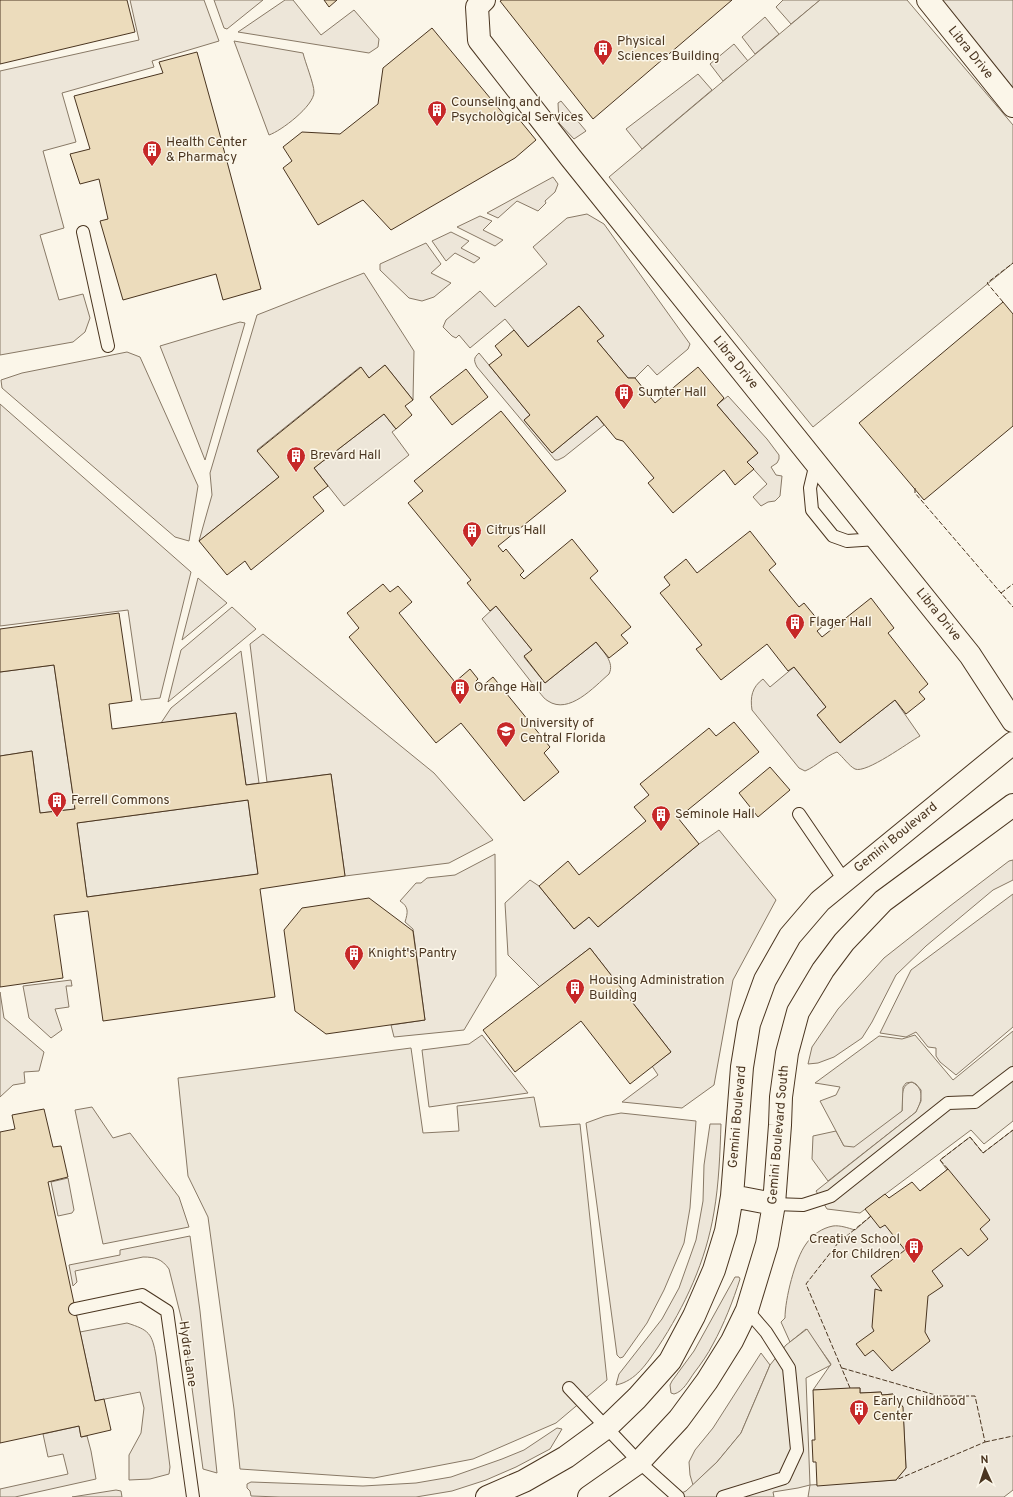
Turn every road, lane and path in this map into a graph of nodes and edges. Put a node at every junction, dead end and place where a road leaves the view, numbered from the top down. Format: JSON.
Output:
{"nodes":[{"id":1,"x":484,"y":0,"type":"edge"},
{"id":2,"x":928,"y":0,"type":"edge"},
{"id":3,"x":1013,"y":106,"type":"edge"},
{"id":4,"x":84,"y":232,"type":"dead end"},
{"id":5,"x":108,"y":346,"type":"dead end"},
{"id":6,"x":816,"y":463,"type":"junction"},
{"id":7,"x":877,"y":539,"type":"junction"},
{"id":8,"x":1013,"y":721,"type":"edge"},
{"id":9,"x":1013,"y":743,"type":"edge"},
{"id":10,"x":1013,"y":804,"type":"edge"},
{"id":11,"x":799,"y":814,"type":"dead end"},
{"id":12,"x":844,"y":880,"type":"junction"},
{"id":13,"x":1013,"y":1073,"type":"edge"},
{"id":14,"x":732,"y":1196,"type":"junction"},
{"id":15,"x":774,"y":1204,"type":"junction"},
{"id":16,"x":75,"y":1309,"type":"dead end"},
{"id":17,"x":747,"y":1310,"type":"junction"},
{"id":18,"x":569,"y":1388,"type":"dead end"},
{"id":19,"x":607,"y":1427,"type":"junction"},
{"id":20,"x":639,"y":1462,"type":"junction"},
{"id":21,"x":193,"y":1497,"type":"edge"},
{"id":22,"x":487,"y":1497,"type":"edge"},
{"id":23,"x":589,"y":1497,"type":"edge"},
{"id":24,"x":678,"y":1497,"type":"edge"},
{"id":25,"x":723,"y":1497,"type":"edge"}],
"edges":[{"from":1,"to":6,"type":"street","name":"Libra Drive"},
{"from":2,"to":3,"type":"street","name":"Libra Drive"},
{"from":4,"to":5,"type":"lane"},
{"from":6,"to":7,"type":"street","name":"Libra Drive"},
{"from":6,"to":7,"type":"lane"},
{"from":7,"to":8,"type":"street","name":"Libra Drive"},
{"from":9,"to":12,"type":"street","name":"Gemini Boulevard"},
{"from":10,"to":15,"type":"street","name":"Gemini Boulevard South"},
{"from":11,"to":12,"type":"lane"},
{"from":12,"to":14,"type":"street","name":"Gemini Boulevard"},
{"from":13,"to":15,"type":"lane"},
{"from":14,"to":15,"type":"street"},
{"from":14,"to":19,"type":"street","name":"Gemini Boulevard"},
{"from":15,"to":17,"type":"street","name":"Gemini Boulevard South"},
{"from":16,"to":21,"type":"lane","name":"Hydra Lane"},
{"from":17,"to":20,"type":"street","name":"Gemini Boulevard South"},
{"from":17,"to":25,"type":"lane"},
{"from":18,"to":19,"type":"lane"},
{"from":19,"to":20,"type":"lane"},
{"from":19,"to":22,"type":"street","name":"Gemini Boulevard"},
{"from":20,"to":23,"type":"street","name":"Gemini Boulevard South"},
{"from":20,"to":24,"type":"lane"}]}
